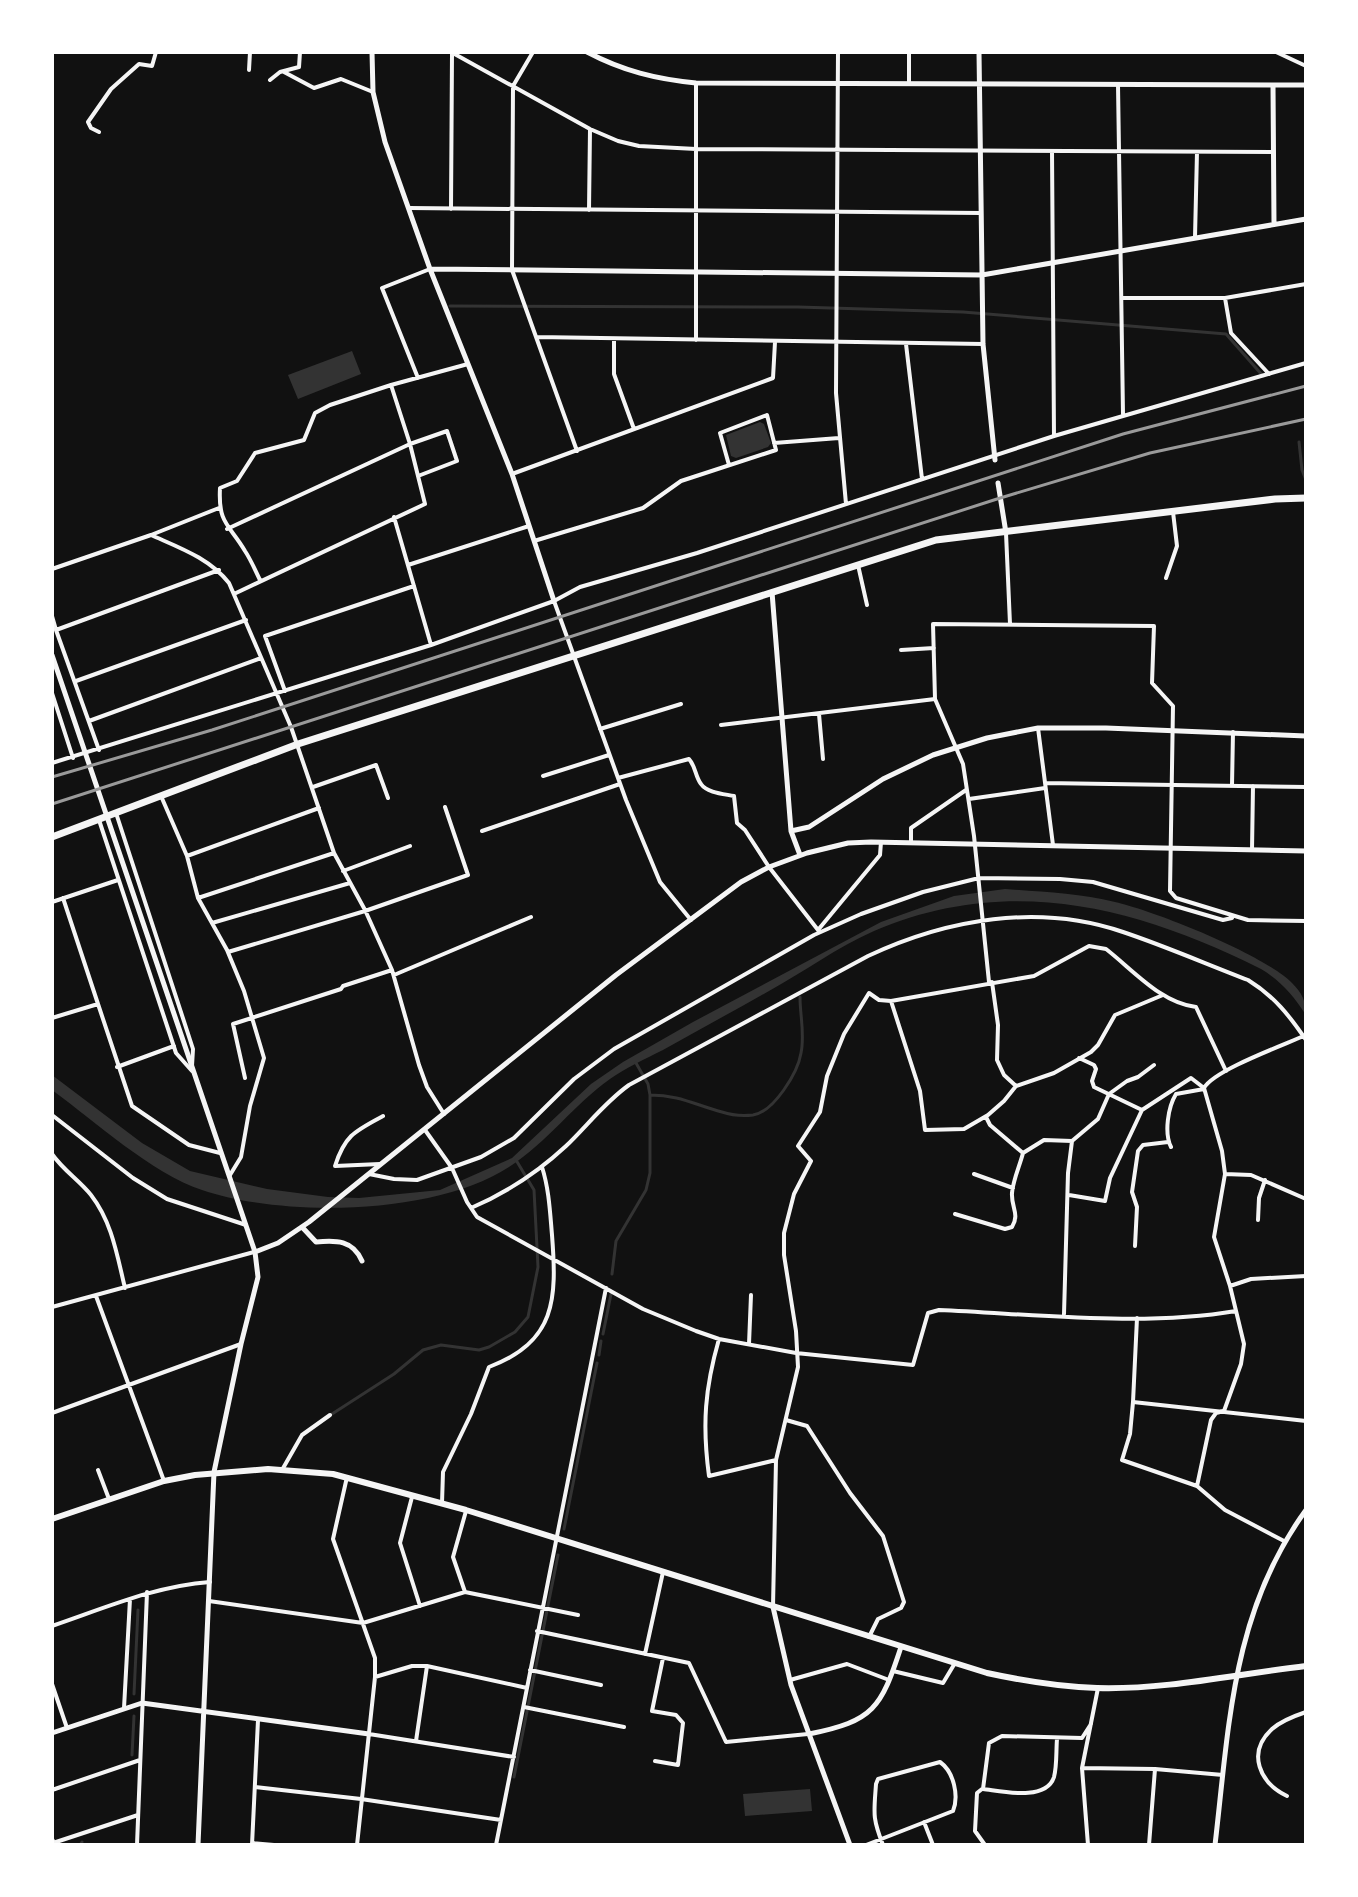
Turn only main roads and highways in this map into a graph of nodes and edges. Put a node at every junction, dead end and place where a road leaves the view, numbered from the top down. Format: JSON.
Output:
{"nodes":[{"id":1,"x":1306,"y":498,"type":"edge"},
{"id":2,"x":52,"y":837,"type":"edge"},
{"id":3,"x":52,"y":1519,"type":"edge"},
{"id":4,"x":1306,"y":1666,"type":"edge"}],
"edges":[{"from":1,"to":2,"type":"main road"},
{"from":3,"to":4,"type":"main road"}]}
